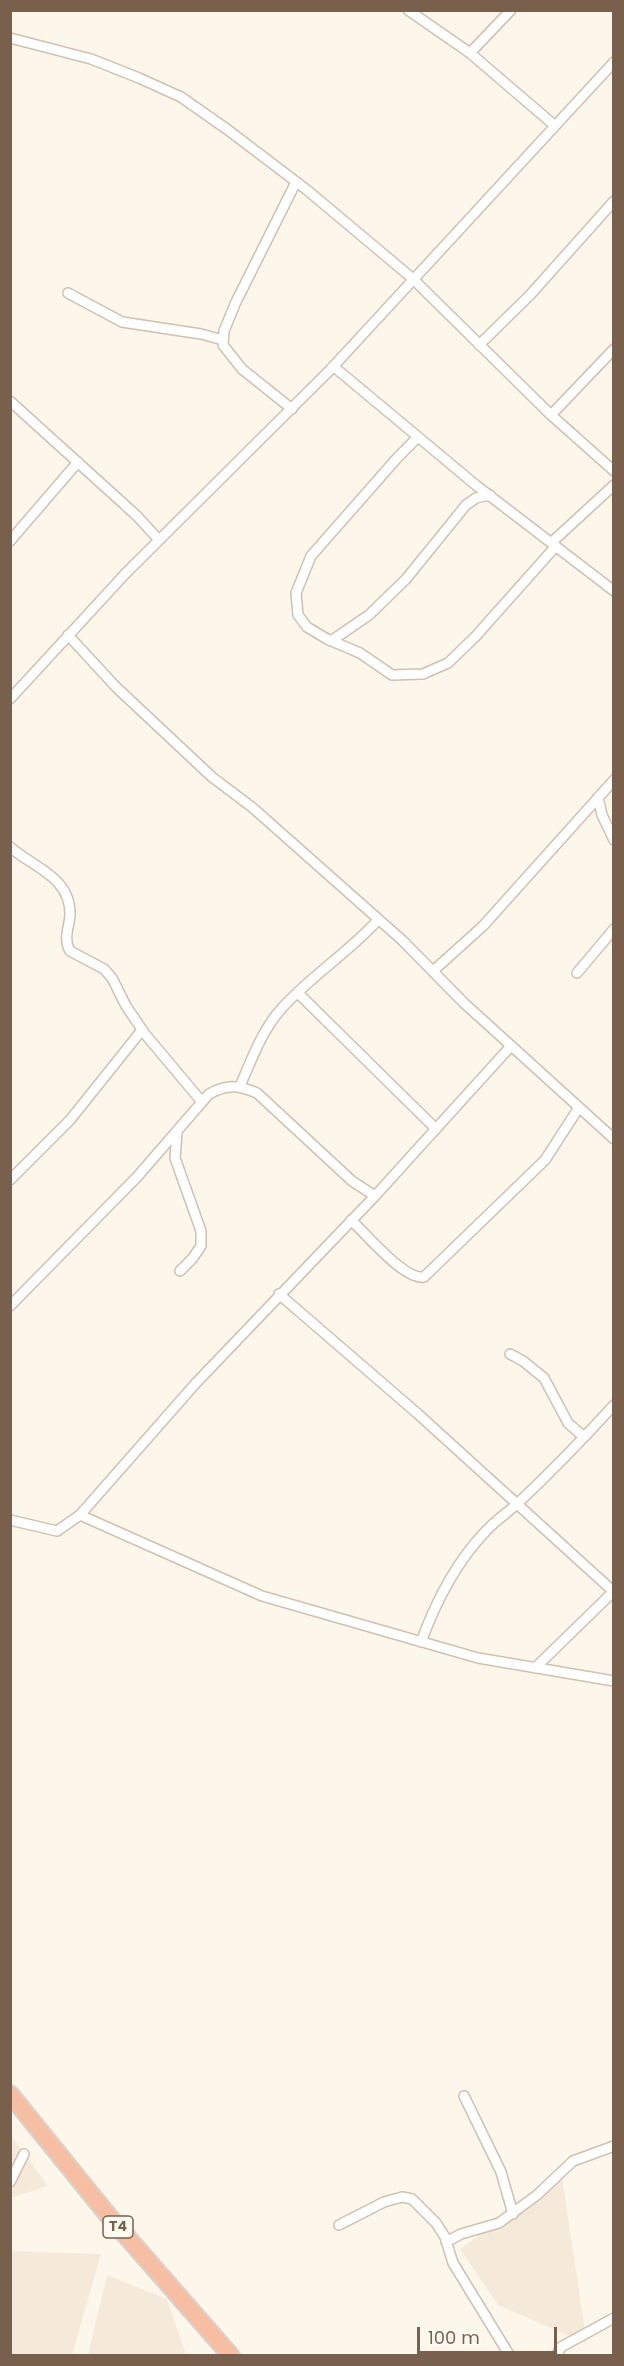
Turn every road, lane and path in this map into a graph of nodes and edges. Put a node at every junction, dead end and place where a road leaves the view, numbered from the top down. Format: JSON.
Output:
{"nodes":[{"id":1,"x":408,"y":10,"type":"edge"},
{"id":2,"x":511,"y":10,"type":"edge"},
{"id":3,"x":10,"y":38,"type":"edge"},
{"id":4,"x":470,"y":53,"type":"junction"},
{"id":5,"x":614,"y":62,"type":"edge"},
{"id":6,"x":606,"y":71,"type":"junction"},
{"id":7,"x":614,"y":78,"type":"edge"},
{"id":8,"x":554,"y":125,"type":"junction"},
{"id":9,"x":296,"y":182,"type":"junction"},
{"id":10,"x":614,"y":201,"type":"edge"},
{"id":11,"x":412,"y":278,"type":"junction"},
{"id":12,"x":68,"y":294,"type":"dead end"},
{"id":13,"x":223,"y":340,"type":"junction"},
{"id":14,"x":479,"y":345,"type":"junction"},
{"id":15,"x":614,"y":349,"type":"edge"},
{"id":16,"x":333,"y":366,"type":"junction"},
{"id":17,"x":10,"y":401,"type":"edge"},
{"id":18,"x":292,"y":409,"type":"junction"},
{"id":19,"x":551,"y":415,"type":"junction"},
{"id":20,"x":418,"y":437,"type":"junction"},
{"id":21,"x":78,"y":462,"type":"junction"},
{"id":22,"x":614,"y":471,"type":"edge"},
{"id":23,"x":614,"y":485,"type":"edge"},
{"id":24,"x":490,"y":495,"type":"junction"},
{"id":25,"x":159,"y":540,"type":"junction"},
{"id":26,"x":10,"y":541,"type":"edge"},
{"id":27,"x":554,"y":544,"type":"junction"},
{"id":28,"x":614,"y":591,"type":"edge"},
{"id":29,"x":68,"y":635,"type":"junction"},
{"id":30,"x":332,"y":641,"type":"junction"},
{"id":31,"x":11,"y":697,"type":"edge"},
{"id":32,"x":614,"y":780,"type":"edge"},
{"id":33,"x":598,"y":797,"type":"junction"},
{"id":34,"x":614,"y":840,"type":"edge"},
{"id":35,"x":10,"y":847,"type":"edge"},
{"id":36,"x":378,"y":920,"type":"junction"},
{"id":37,"x":614,"y":929,"type":"edge"},
{"id":38,"x":434,"y":971,"type":"junction"},
{"id":39,"x":577,"y":973,"type":"dead end"},
{"id":40,"x":298,"y":993,"type":"junction"},
{"id":41,"x":142,"y":1030,"type":"junction"},
{"id":42,"x":511,"y":1046,"type":"junction"},
{"id":43,"x":240,"y":1086,"type":"junction"},
{"id":44,"x":202,"y":1102,"type":"junction"},
{"id":45,"x":578,"y":1109,"type":"junction"},
{"id":46,"x":436,"y":1130,"type":"junction"},
{"id":47,"x":177,"y":1133,"type":"junction"},
{"id":48,"x":614,"y":1139,"type":"edge"},
{"id":49,"x":10,"y":1180,"type":"edge"},
{"id":50,"x":375,"y":1196,"type":"junction"},
{"id":51,"x":351,"y":1220,"type":"junction"},
{"id":52,"x":180,"y":1270,"type":"dead end"},
{"id":53,"x":279,"y":1294,"type":"junction"},
{"id":54,"x":10,"y":1306,"type":"edge"},
{"id":55,"x":510,"y":1354,"type":"dead end"},
{"id":56,"x":614,"y":1404,"type":"edge"},
{"id":57,"x":584,"y":1437,"type":"junction"},
{"id":58,"x":516,"y":1506,"type":"junction"},
{"id":59,"x":80,"y":1515,"type":"junction"},
{"id":60,"x":10,"y":1520,"type":"edge"},
{"id":61,"x":613,"y":1592,"type":"edge"},
{"id":62,"x":421,"y":1642,"type":"junction"},
{"id":63,"x":535,"y":1668,"type":"junction"},
{"id":64,"x":614,"y":1681,"type":"edge"},
{"id":65,"x":10,"y":2094,"type":"edge"},
{"id":66,"x":464,"y":2096,"type":"dead end"},
{"id":67,"x":614,"y":2146,"type":"edge"},
{"id":68,"x":24,"y":2154,"type":"dead end"},
{"id":69,"x":10,"y":2182,"type":"edge"},
{"id":70,"x":513,"y":2214,"type":"junction"},
{"id":71,"x":339,"y":2225,"type":"dead end"},
{"id":72,"x":446,"y":2242,"type":"junction"},
{"id":73,"x":614,"y":2318,"type":"edge"},
{"id":74,"x":231,"y":2355,"type":"edge"},
{"id":75,"x":510,"y":2355,"type":"edge"},
{"id":76,"x":556,"y":2355,"type":"edge"}],
"edges":[{"from":1,"to":4,"type":"street"},
{"from":2,"to":4,"type":"street"},
{"from":3,"to":9,"type":"street"},
{"from":4,"to":8,"type":"street"},
{"from":5,"to":6,"type":"street"},
{"from":6,"to":7,"type":"street"},
{"from":6,"to":8,"type":"street"},
{"from":8,"to":11,"type":"street"},
{"from":9,"to":11,"type":"street"},
{"from":9,"to":13,"type":"street"},
{"from":10,"to":14,"type":"street"},
{"from":11,"to":14,"type":"street"},
{"from":11,"to":16,"type":"street"},
{"from":12,"to":13,"type":"street"},
{"from":13,"to":18,"type":"street"},
{"from":14,"to":19,"type":"street"},
{"from":15,"to":19,"type":"street"},
{"from":16,"to":18,"type":"street"},
{"from":16,"to":20,"type":"street"},
{"from":17,"to":21,"type":"street"},
{"from":18,"to":25,"type":"street"},
{"from":19,"to":22,"type":"street"},
{"from":20,"to":24,"type":"street"},
{"from":20,"to":30,"type":"street"},
{"from":21,"to":25,"type":"street"},
{"from":21,"to":26,"type":"street"},
{"from":23,"to":27,"type":"street"},
{"from":24,"to":27,"type":"street"},
{"from":24,"to":30,"type":"street"},
{"from":25,"to":29,"type":"street"},
{"from":27,"to":28,"type":"street"},
{"from":27,"to":30,"type":"street"},
{"from":29,"to":31,"type":"street"},
{"from":29,"to":36,"type":"street"},
{"from":32,"to":33,"type":"street"},
{"from":33,"to":34,"type":"street"},
{"from":33,"to":38,"type":"street"},
{"from":35,"to":41,"type":"street"},
{"from":36,"to":38,"type":"street"},
{"from":36,"to":40,"type":"street"},
{"from":37,"to":39,"type":"street"},
{"from":38,"to":42,"type":"street"},
{"from":40,"to":43,"type":"street"},
{"from":40,"to":46,"type":"street"},
{"from":41,"to":44,"type":"street"},
{"from":41,"to":49,"type":"street"},
{"from":42,"to":45,"type":"street"},
{"from":42,"to":46,"type":"street"},
{"from":43,"to":44,"type":"street"},
{"from":43,"to":50,"type":"street"},
{"from":44,"to":47,"type":"street"},
{"from":45,"to":48,"type":"street"},
{"from":45,"to":51,"type":"street"},
{"from":46,"to":50,"type":"street"},
{"from":47,"to":52,"type":"street"},
{"from":47,"to":54,"type":"street"},
{"from":50,"to":51,"type":"street"},
{"from":51,"to":53,"type":"street"},
{"from":53,"to":58,"type":"street"},
{"from":53,"to":59,"type":"street"},
{"from":55,"to":57,"type":"street"},
{"from":56,"to":57,"type":"street"},
{"from":57,"to":58,"type":"street"},
{"from":58,"to":61,"type":"street"},
{"from":58,"to":62,"type":"street"},
{"from":59,"to":60,"type":"street"},
{"from":59,"to":62,"type":"street"},
{"from":61,"to":63,"type":"street"},
{"from":62,"to":63,"type":"street"},
{"from":63,"to":64,"type":"street"},
{"from":65,"to":74,"type":"highway","number":"T4"},
{"from":66,"to":70,"type":"street"},
{"from":67,"to":70,"type":"street"},
{"from":68,"to":69,"type":"street"},
{"from":70,"to":72,"type":"street"},
{"from":71,"to":72,"type":"street"},
{"from":72,"to":75,"type":"street"},
{"from":73,"to":76,"type":"street"}]}
